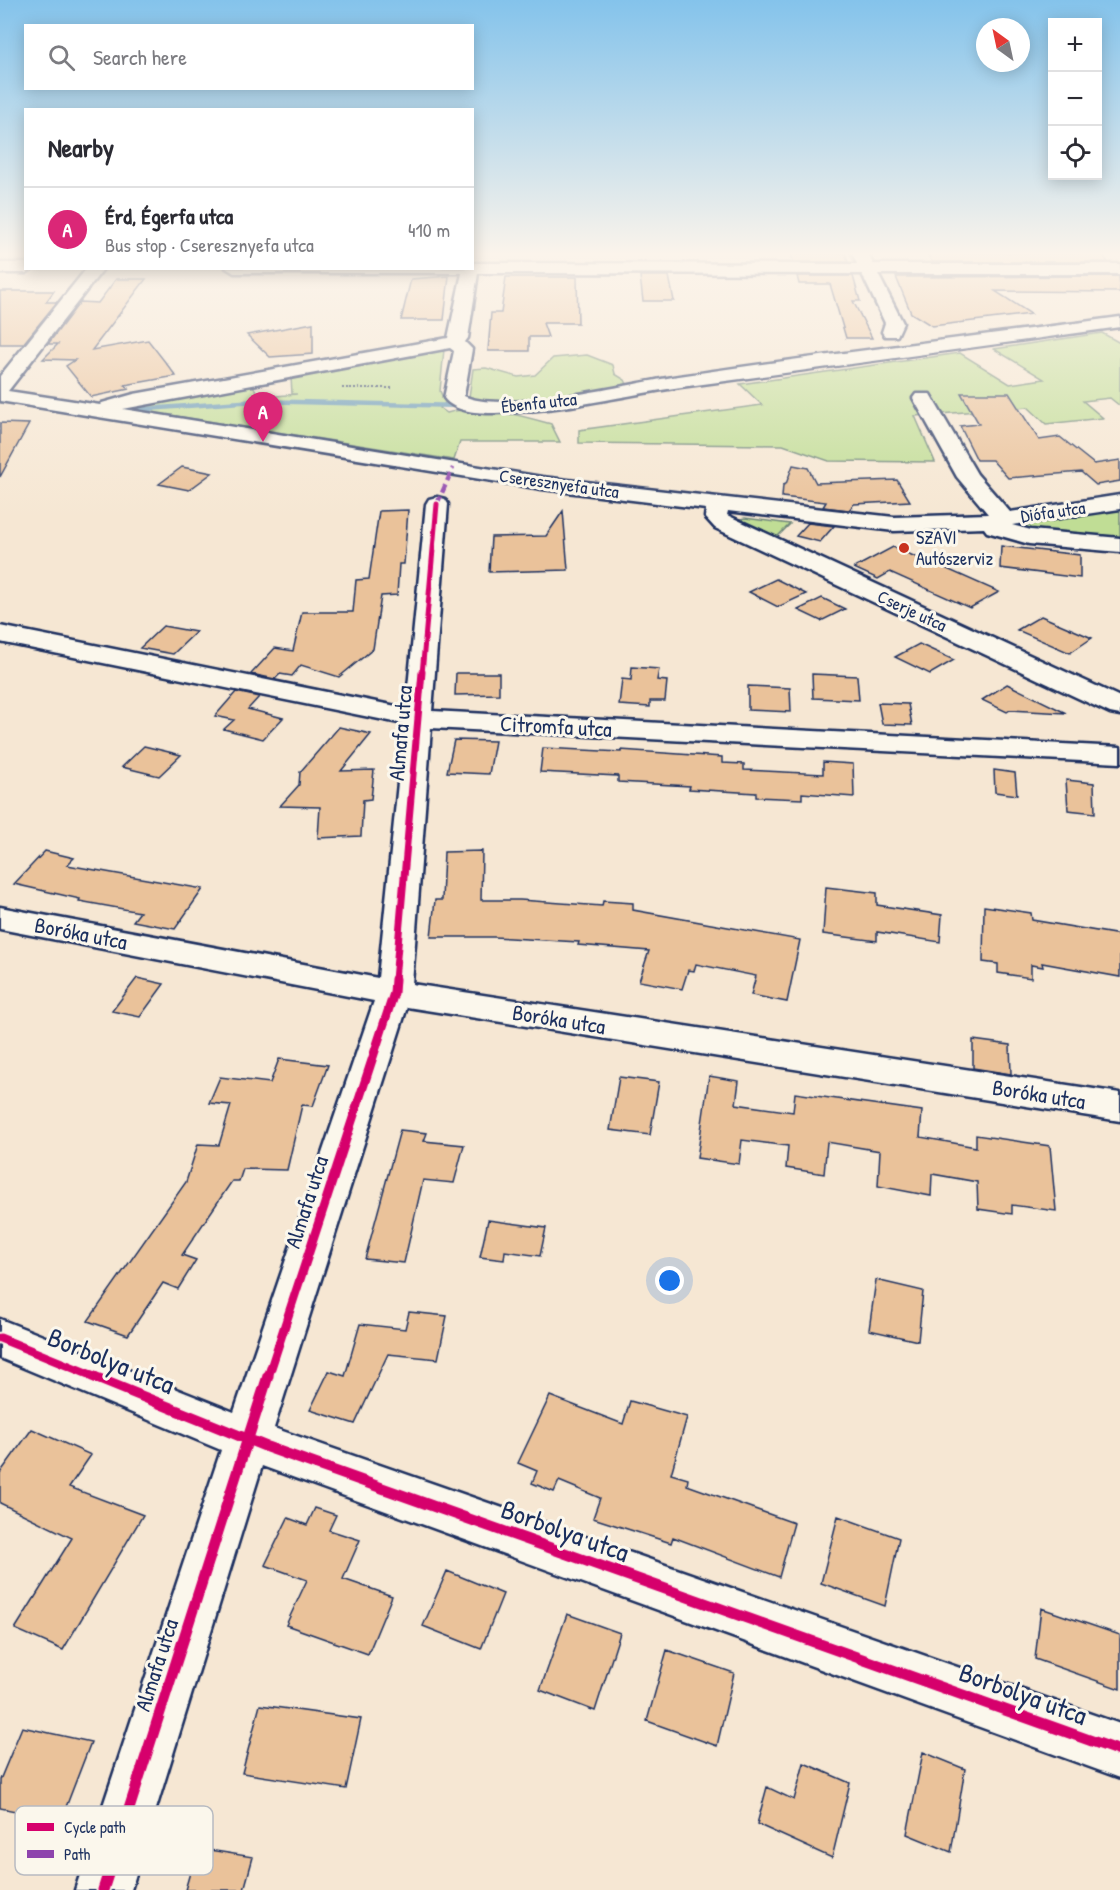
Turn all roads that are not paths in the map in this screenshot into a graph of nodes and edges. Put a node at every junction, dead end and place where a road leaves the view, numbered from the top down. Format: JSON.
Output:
{"nodes":[{"id":1,"x":37,"y":341,"type":"edge"},
{"id":2,"x":978,"y":341,"type":"edge"},
{"id":3,"x":454,"y":342,"type":"joint"},
{"id":4,"x":0,"y":388,"type":"edge"},
{"id":5,"x":0,"y":395,"type":"edge"},
{"id":6,"x":923,"y":398,"type":"dead end"},
{"id":7,"x":96,"y":411,"type":"junction"},
{"id":8,"x":1120,"y":502,"type":"edge"},
{"id":9,"x":437,"y":504,"type":"dead end"},
{"id":10,"x":717,"y":505,"type":"junction"},
{"id":11,"x":995,"y":521,"type":"junction"},
{"id":12,"x":1120,"y":545,"type":"edge"},
{"id":13,"x":0,"y":634,"type":"edge"},
{"id":14,"x":1120,"y":707,"type":"edge"},
{"id":15,"x":420,"y":719,"type":"junction"},
{"id":16,"x":1120,"y":755,"type":"edge"},
{"id":17,"x":0,"y":918,"type":"edge"},
{"id":18,"x":393,"y":993,"type":"junction"},
{"id":19,"x":1120,"y":1107,"type":"edge"},
{"id":20,"x":0,"y":1338,"type":"edge"},
{"id":21,"x":247,"y":1440,"type":"junction"},
{"id":22,"x":1120,"y":1751,"type":"edge"},
{"id":23,"x":131,"y":1806,"type":"edge"},
{"id":24,"x":109,"y":1875,"type":"edge"},
{"id":25,"x":104,"y":1890,"type":"edge"}],
"edges":[{"from":1,"to":4,"type":"street"},
{"from":2,"to":3,"type":"street","name":"Ébenfa utca"},
{"from":3,"to":7,"type":"street"},
{"from":5,"to":7,"type":"street","name":"Cseresznyefa utca"},
{"from":6,"to":11,"type":"street"},
{"from":7,"to":10,"type":"street","name":"Cseresznyefa utca"},
{"from":8,"to":11,"type":"street","name":"Diófa utca"},
{"from":9,"to":15,"type":"street","name":"Almafa utca"},
{"from":10,"to":11,"type":"street","name":"Cseresznyefa utca"},
{"from":10,"to":14,"type":"street","name":"Cserje utca"},
{"from":11,"to":12,"type":"street","name":"Cseresznyefa utca"},
{"from":13,"to":15,"type":"street","name":"Citromfa utca"},
{"from":15,"to":16,"type":"street","name":"Citromfa utca"},
{"from":15,"to":18,"type":"street","name":"Almafa utca"},
{"from":17,"to":18,"type":"street","name":"Boróka utca"},
{"from":18,"to":19,"type":"street","name":"Boróka utca"},
{"from":18,"to":21,"type":"street","name":"Almafa utca"},
{"from":20,"to":21,"type":"street","name":"Borbolya utca"},
{"from":21,"to":22,"type":"street","name":"Borbolya utca"},
{"from":21,"to":23,"type":"street","name":"Almafa utca"},
{"from":24,"to":25,"type":"street","name":"Almafa utca"}]}
